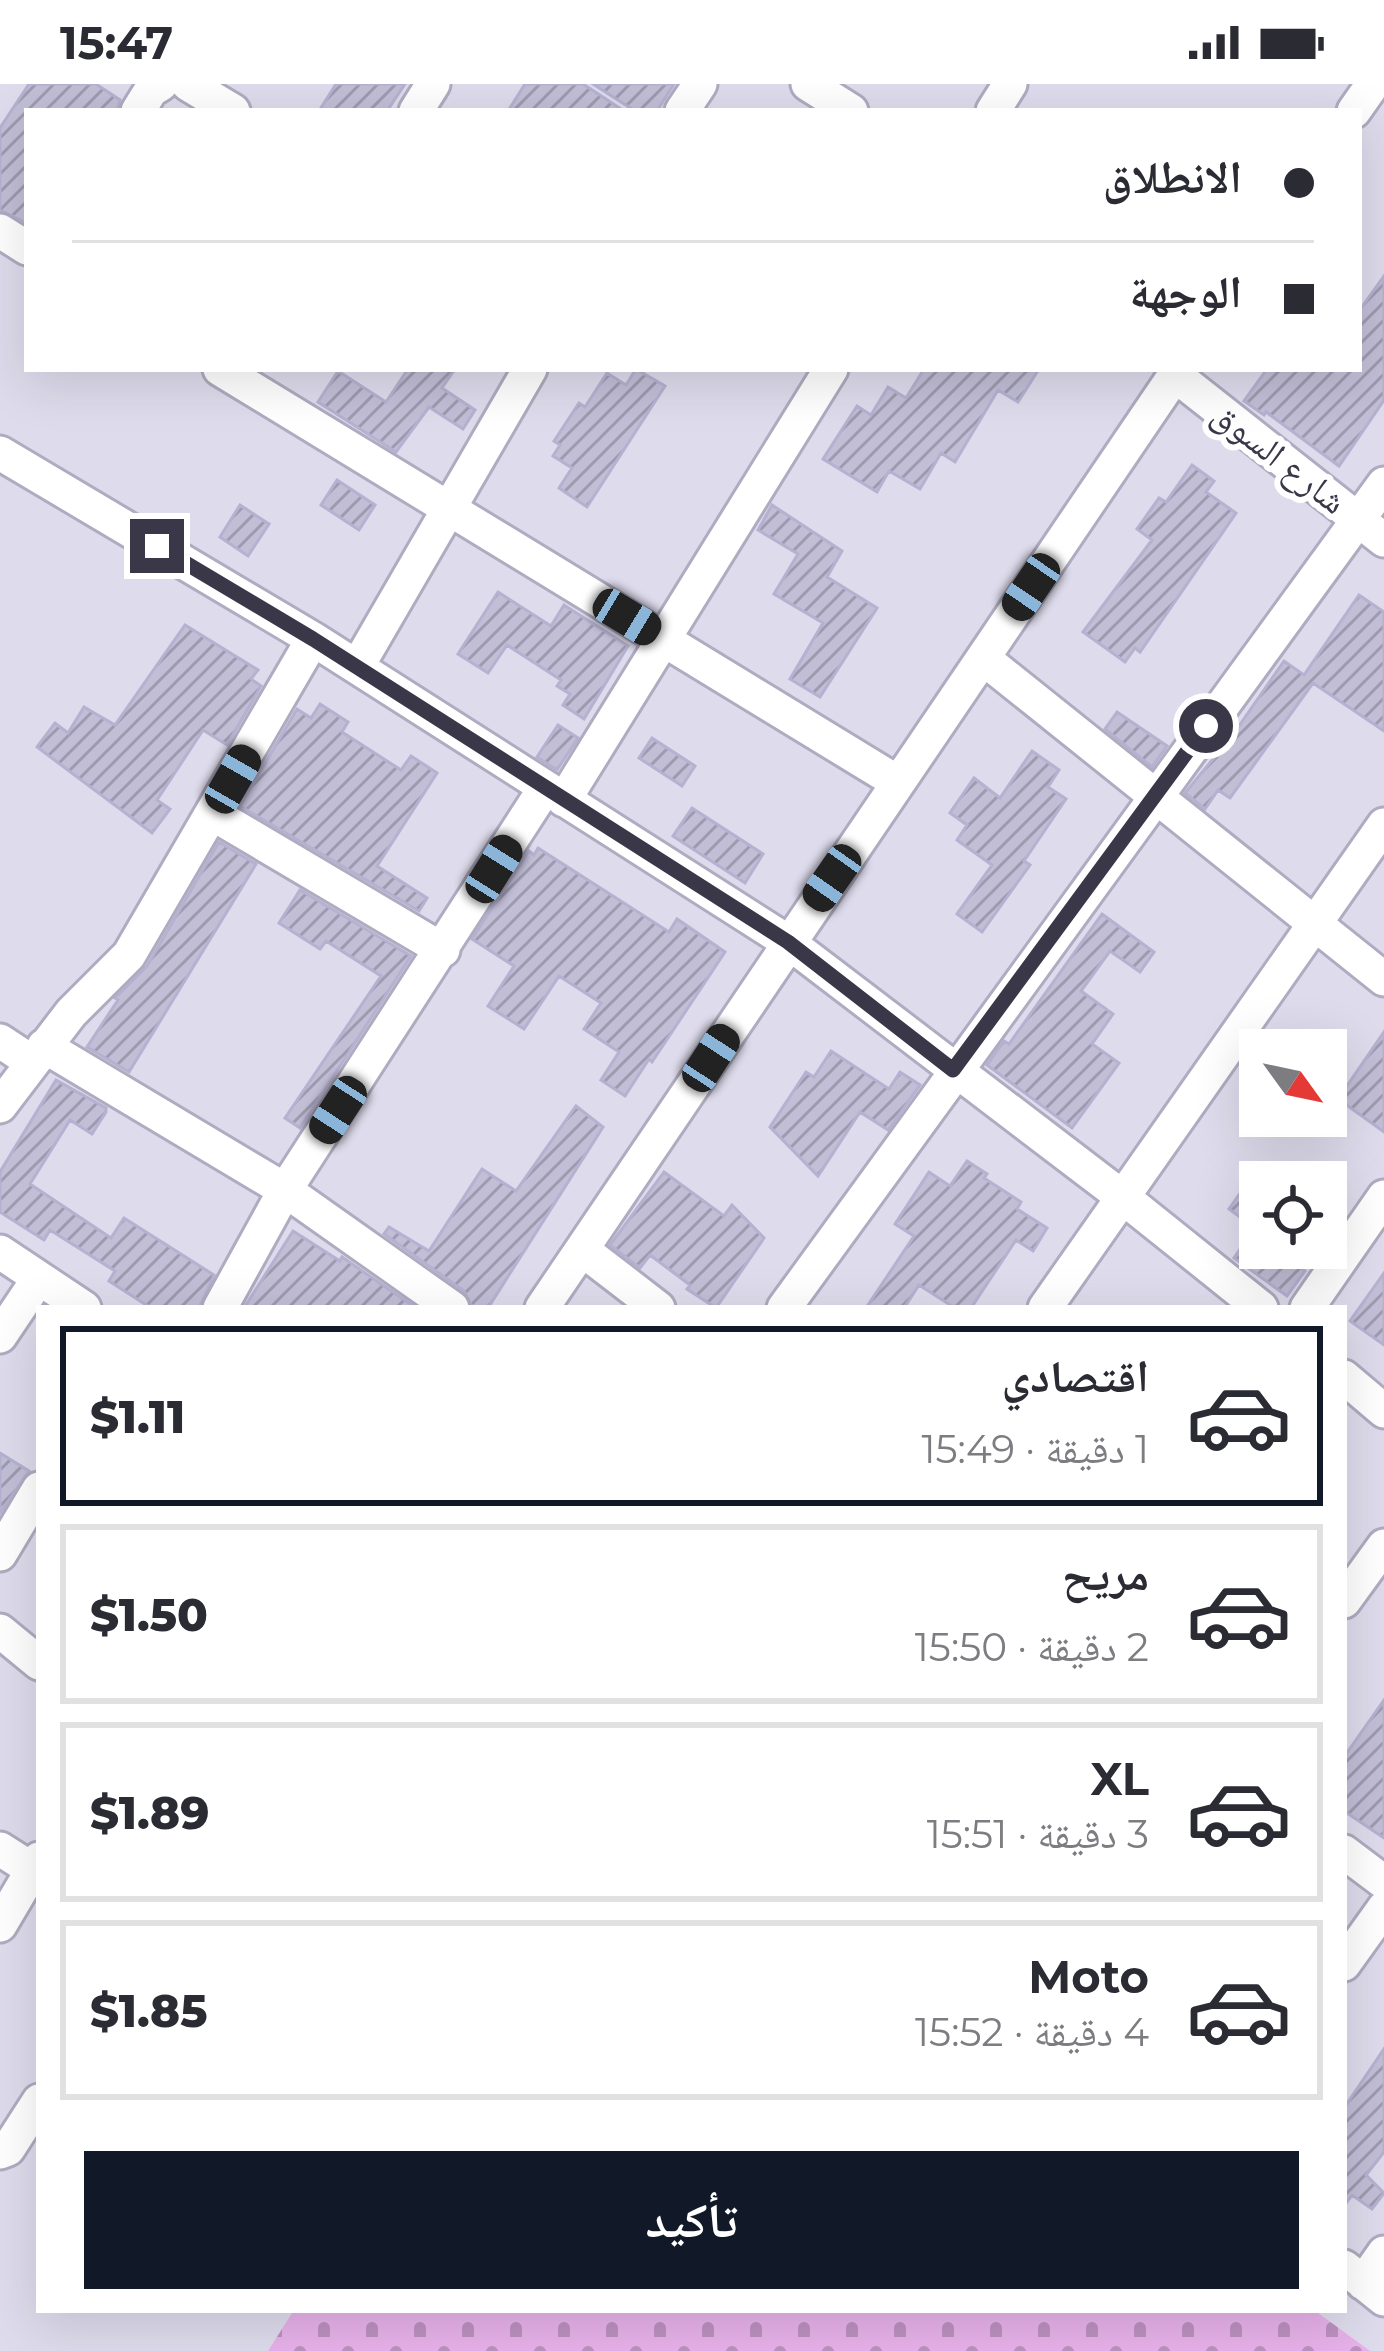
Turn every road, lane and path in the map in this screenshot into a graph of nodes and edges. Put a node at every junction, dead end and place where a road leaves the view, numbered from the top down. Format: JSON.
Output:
{"nodes":[{"id":1,"x":161,"y":84,"type":"edge"},
{"id":2,"x":188,"y":84,"type":"edge"},
{"id":3,"x":808,"y":84,"type":"edge"},
{"id":4,"x":140,"y":108,"type":"edge"},
{"id":5,"x":228,"y":108,"type":"edge"},
{"id":6,"x":846,"y":108,"type":"edge"},
{"id":7,"x":528,"y":372,"type":"edge"},
{"id":8,"x":830,"y":372,"type":"edge"},
{"id":9,"x":1177,"y":372,"type":"edge"},
{"id":10,"x":239,"y":374,"type":"edge"},
{"id":11,"x":0,"y":453,"type":"edge"},
{"id":12,"x":1384,"y":484,"type":"edge"},
{"id":13,"x":447,"y":508,"type":"junction"},
{"id":14,"x":1371,"y":529,"type":"edge"},
{"id":15,"x":313,"y":639,"type":"junction"},
{"id":16,"x":663,"y":639,"type":"junction"},
{"id":17,"x":982,"y":658,"type":"junction"},
{"id":18,"x":357,"y":668,"type":"junction"},
{"id":19,"x":897,"y":782,"type":"junction"},
{"id":20,"x":555,"y":794,"type":"junction"},
{"id":21,"x":1155,"y":795,"type":"junction"},
{"id":22,"x":213,"y":814,"type":"junction"},
{"id":23,"x":1384,"y":825,"type":"edge"},
{"id":24,"x":1315,"y":925,"type":"junction"},
{"id":25,"x":788,"y":942,"type":"junction"},
{"id":26,"x":443,"y":950,"type":"junction"},
{"id":27,"x":1384,"y":979,"type":"edge"},
{"id":28,"x":0,"y":1041,"type":"edge"},
{"id":29,"x":38,"y":1054,"type":"junction"},
{"id":30,"x":953,"y":1070,"type":"junction"},
{"id":31,"x":0,"y":1106,"type":"edge"},
{"id":32,"x":285,"y":1190,"type":"junction"},
{"id":33,"x":1384,"y":1197,"type":"edge"},
{"id":34,"x":1125,"y":1199,"type":"junction"},
{"id":35,"x":584,"y":1251,"type":"junction"},
{"id":36,"x":0,"y":1252,"type":"edge"},
{"id":37,"x":39,"y":1278,"type":"junction"},
{"id":38,"x":80,"y":1305,"type":"edge"},
{"id":39,"x":222,"y":1305,"type":"edge"},
{"id":40,"x":448,"y":1305,"type":"edge"},
{"id":41,"x":544,"y":1305,"type":"edge"},
{"id":42,"x":654,"y":1305,"type":"edge"},
{"id":43,"x":786,"y":1305,"type":"edge"},
{"id":44,"x":1047,"y":1305,"type":"edge"},
{"id":45,"x":1257,"y":1305,"type":"edge"},
{"id":46,"x":1309,"y":1305,"type":"edge"},
{"id":47,"x":0,"y":1336,"type":"edge"},
{"id":48,"x":1347,"y":1380,"type":"edge"},
{"id":49,"x":1384,"y":1411,"type":"edge"},
{"id":50,"x":36,"y":1495,"type":"edge"},
{"id":51,"x":1384,"y":1546,"type":"edge"},
{"id":52,"x":0,"y":1555,"type":"edge"},
{"id":53,"x":1347,"y":1597,"type":"edge"},
{"id":54,"x":0,"y":1631,"type":"edge"},
{"id":55,"x":36,"y":1661,"type":"edge"},
{"id":56,"x":0,"y":1849,"type":"edge"},
{"id":57,"x":1347,"y":1854,"type":"edge"},
{"id":58,"x":36,"y":1864,"type":"edge"},
{"id":59,"x":1384,"y":1882,"type":"edge"},
{"id":60,"x":1384,"y":1908,"type":"edge"},
{"id":61,"x":0,"y":1925,"type":"edge"},
{"id":62,"x":1347,"y":1960,"type":"edge"},
{"id":63,"x":36,"y":2107,"type":"edge"},
{"id":64,"x":0,"y":2152,"type":"edge"},
{"id":65,"x":1384,"y":2253,"type":"edge"},
{"id":66,"x":1364,"y":2283,"type":"edge"}],
"edges":[{"from":1,"to":4,"type":"street"},
{"from":2,"to":5,"type":"street"},
{"from":3,"to":6,"type":"street"},
{"from":7,"to":13,"type":"street"},
{"from":8,"to":16,"type":"street"},
{"from":9,"to":14,"type":"street","name":"شارع السوق"},
{"from":9,"to":17,"type":"street"},
{"from":10,"to":13,"type":"street"},
{"from":11,"to":15,"type":"street"},
{"from":12,"to":14,"type":"street"},
{"from":13,"to":16,"type":"street"},
{"from":13,"to":18,"type":"street"},
{"from":14,"to":21,"type":"street"},
{"from":15,"to":18,"type":"street"},
{"from":15,"to":22,"type":"street"},
{"from":16,"to":19,"type":"street"},
{"from":16,"to":20,"type":"street"},
{"from":17,"to":19,"type":"street"},
{"from":17,"to":21,"type":"street"},
{"from":18,"to":20,"type":"street"},
{"from":19,"to":25,"type":"street"},
{"from":20,"to":25,"type":"street"},
{"from":20,"to":26,"type":"street"},
{"from":21,"to":24,"type":"street"},
{"from":21,"to":30,"type":"street"},
{"from":22,"to":26,"type":"street"},
{"from":22,"to":29,"type":"street"},
{"from":23,"to":24,"type":"street"},
{"from":24,"to":27,"type":"street"},
{"from":24,"to":34,"type":"street"},
{"from":25,"to":30,"type":"street"},
{"from":25,"to":35,"type":"street"},
{"from":26,"to":32,"type":"street"},
{"from":28,"to":29,"type":"street"},
{"from":29,"to":31,"type":"street"},
{"from":29,"to":32,"type":"street"},
{"from":30,"to":34,"type":"street"},
{"from":30,"to":43,"type":"street"},
{"from":32,"to":39,"type":"street"},
{"from":32,"to":40,"type":"street"},
{"from":33,"to":46,"type":"street"},
{"from":34,"to":44,"type":"street"},
{"from":34,"to":45,"type":"street"},
{"from":35,"to":41,"type":"street"},
{"from":35,"to":42,"type":"street"},
{"from":36,"to":37,"type":"street"},
{"from":37,"to":38,"type":"street"},
{"from":37,"to":47,"type":"street"},
{"from":48,"to":49,"type":"street"},
{"from":50,"to":52,"type":"street"},
{"from":51,"to":53,"type":"street"},
{"from":54,"to":55,"type":"street"},
{"from":56,"to":58,"type":"street"},
{"from":57,"to":59,"type":"street"},
{"from":58,"to":61,"type":"street"},
{"from":60,"to":62,"type":"street"},
{"from":63,"to":64,"type":"street"},
{"from":65,"to":66,"type":"street"}]}
